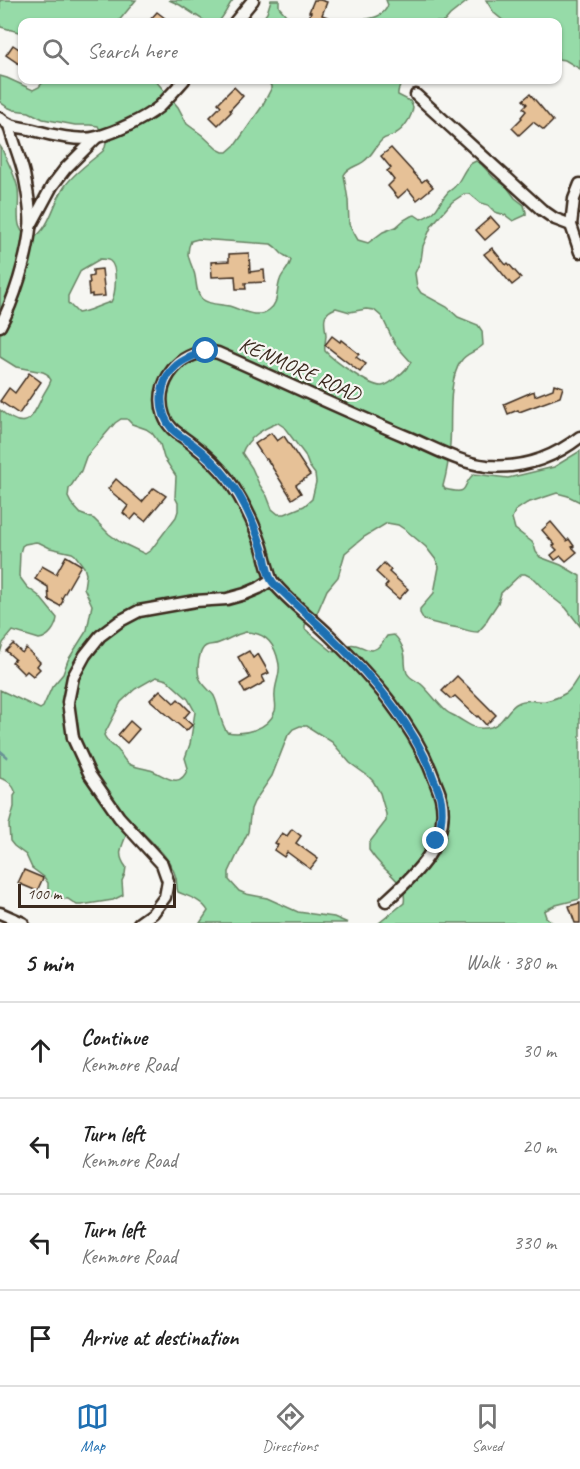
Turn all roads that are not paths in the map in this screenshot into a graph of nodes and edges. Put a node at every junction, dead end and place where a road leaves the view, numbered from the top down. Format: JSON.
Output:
{"nodes":[{"id":1,"x":253,"y":0,"type":"edge"},
{"id":2,"x":238,"y":18,"type":"edge"},
{"id":3,"x":180,"y":84,"type":"edge"},
{"id":4,"x":416,"y":95,"type":"dead end"},
{"id":5,"x":4,"y":121,"type":"edge"},
{"id":6,"x":96,"y":138,"type":"junction"},
{"id":7,"x":580,"y":184,"type":"edge"},
{"id":8,"x":571,"y":225,"type":"junction"},
{"id":9,"x":30,"y":228,"type":"junction"},
{"id":10,"x":580,"y":252,"type":"edge"},
{"id":11,"x":0,"y":326,"type":"edge"},
{"id":12,"x":580,"y":437,"type":"edge"},
{"id":13,"x":271,"y":580,"type":"junction"},
{"id":14,"x":386,"y":901,"type":"dead end"},
{"id":15,"x":0,"y":913,"type":"edge"},
{"id":16,"x":23,"y":923,"type":"edge"},
{"id":17,"x":139,"y":923,"type":"edge"}],
"edges":[{"from":1,"to":2,"type":"street"},
{"from":3,"to":6,"type":"street"},
{"from":4,"to":8,"type":"street"},
{"from":5,"to":6,"type":"street"},
{"from":5,"to":9,"type":"street"},
{"from":6,"to":9,"type":"street"},
{"from":7,"to":8,"type":"street"},
{"from":8,"to":10,"type":"street"},
{"from":9,"to":11,"type":"street"},
{"from":12,"to":13,"type":"street","name":"KENMORE ROAD"},
{"from":13,"to":14,"type":"street"},
{"from":13,"to":17,"type":"street"},
{"from":15,"to":16,"type":"street"}]}
